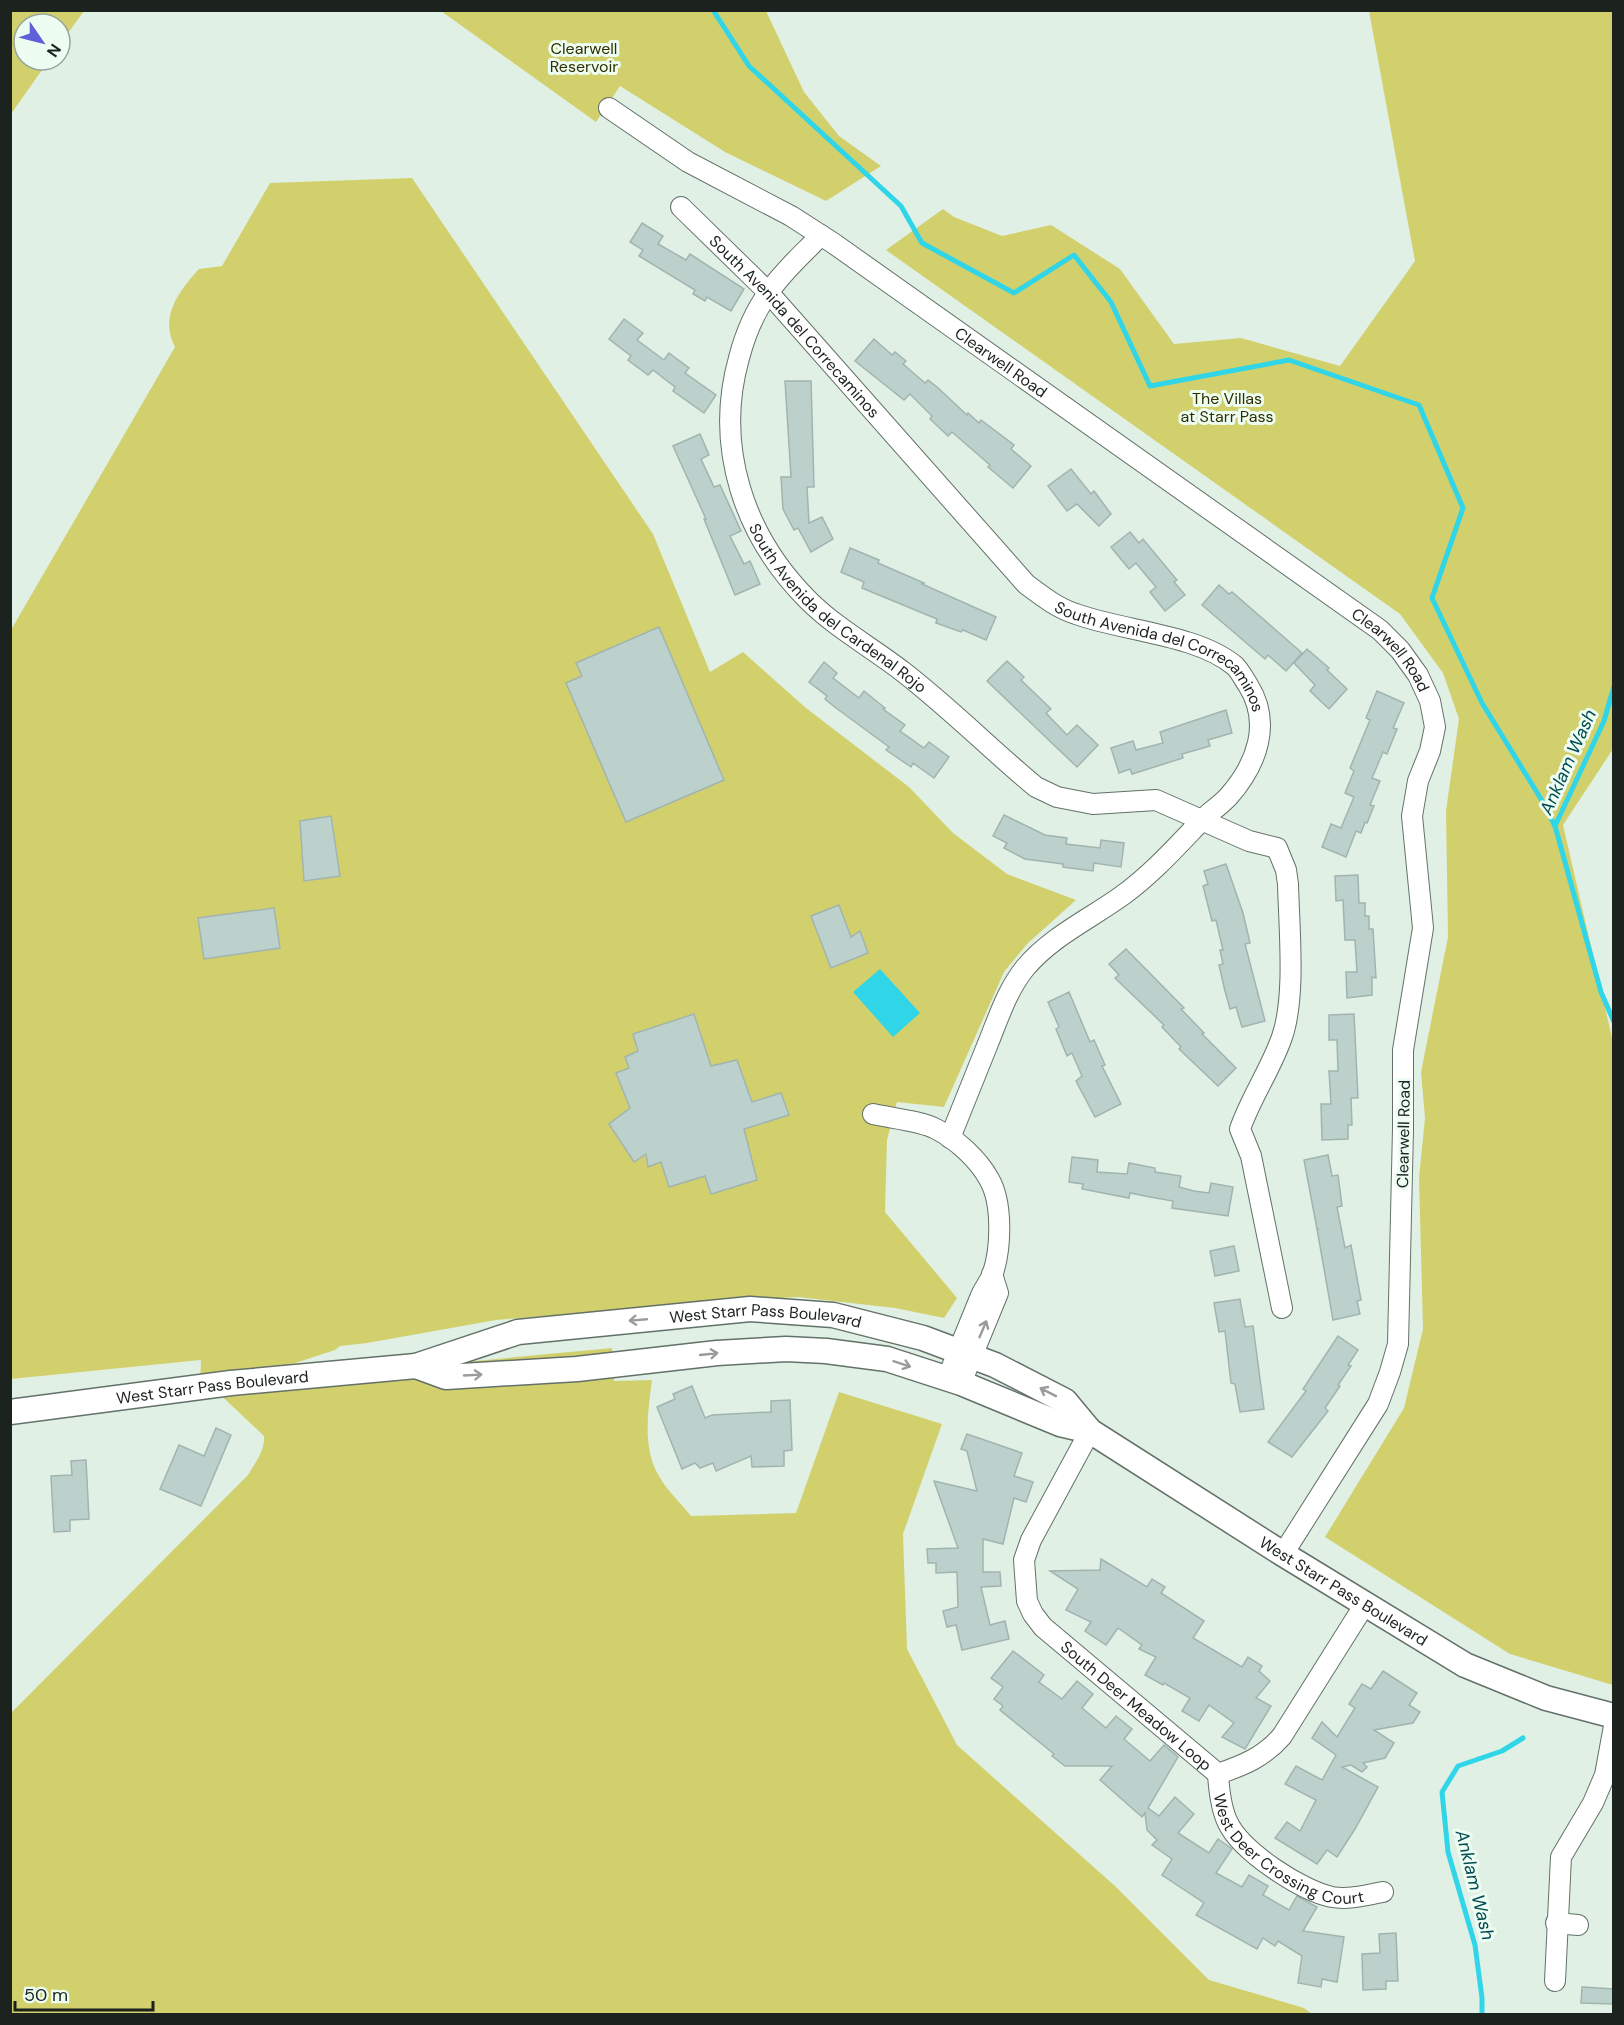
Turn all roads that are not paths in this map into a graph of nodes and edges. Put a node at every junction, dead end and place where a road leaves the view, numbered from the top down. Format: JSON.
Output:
{"nodes":[{"id":1,"x":609,"y":108,"type":"dead end"},
{"id":2,"x":681,"y":207,"type":"dead end"},
{"id":3,"x":821,"y":235,"type":"junction"},
{"id":4,"x":768,"y":292,"type":"junction"},
{"id":5,"x":1203,"y":819,"type":"junction"},
{"id":6,"x":873,"y":1114,"type":"dead end"},
{"id":7,"x":950,"y":1138,"type":"junction"},
{"id":8,"x":1282,"y":1308,"type":"dead end"},
{"id":9,"x":965,"y":1354,"type":"junction"},
{"id":10,"x":416,"y":1366,"type":"junction"},
{"id":11,"x":954,"y":1381,"type":"junction"},
{"id":12,"x":10,"y":1412,"type":"edge"},
{"id":13,"x":1090,"y":1431,"type":"junction"},
{"id":14,"x":1283,"y":1554,"type":"junction"},
{"id":15,"x":1365,"y":1604,"type":"junction"},
{"id":16,"x":1614,"y":1716,"type":"edge"},
{"id":17,"x":1614,"y":1726,"type":"edge"},
{"id":18,"x":1218,"y":1774,"type":"junction"},
{"id":19,"x":1383,"y":1892,"type":"dead end"},
{"id":20,"x":1556,"y":1923,"type":"junction"},
{"id":21,"x":1578,"y":1925,"type":"dead end"},
{"id":22,"x":1555,"y":1981,"type":"dead end"}],
"edges":[{"from":1,"to":3,"type":"street","name":"Clearwell Road"},
{"from":2,"to":4,"type":"street","name":"South Avenida del Correcaminos"},
{"from":3,"to":4,"type":"street","name":"South Avenida del Cardenal Rojo"},
{"from":3,"to":14,"type":"street","name":"Clearwell Road"},
{"from":4,"to":5,"type":"street","name":"South Avenida del Correcaminos"},
{"from":4,"to":5,"type":"street","name":"South Avenida del Cardenal Rojo"},
{"from":5,"to":7,"type":"street","name":"South Avenida del Correcaminos"},
{"from":5,"to":8,"type":"street","name":"South Avenida del Cardenal Rojo"},
{"from":6,"to":7,"type":"street"},
{"from":7,"to":9,"type":"street"},
{"from":9,"to":10,"type":"street","name":"West Starr Pass Boulevard","one_way":true},
{"from":9,"to":11,"type":"street"},
{"from":13,"to":9,"type":"street","name":"West Starr Pass Boulevard","one_way":true},
{"from":10,"to":11,"type":"street","name":"West Starr Pass Boulevard","one_way":true},
{"from":10,"to":12,"type":"street","name":"West Starr Pass Boulevard"},
{"from":11,"to":13,"type":"street","name":"West Starr Pass Boulevard"},
{"from":13,"to":14,"type":"street","name":"West Starr Pass Boulevard"},
{"from":13,"to":18,"type":"street","name":"South Deer Meadow Loop"},
{"from":14,"to":15,"type":"street","name":"West Starr Pass Boulevard"},
{"from":15,"to":16,"type":"street","name":"West Starr Pass Boulevard"},
{"from":15,"to":18,"type":"street","name":"South Deer Meadow Loop"},
{"from":17,"to":20,"type":"street"},
{"from":18,"to":19,"type":"street","name":"West Deer Crossing Court"},
{"from":20,"to":21,"type":"street"},
{"from":20,"to":22,"type":"street"}]}
